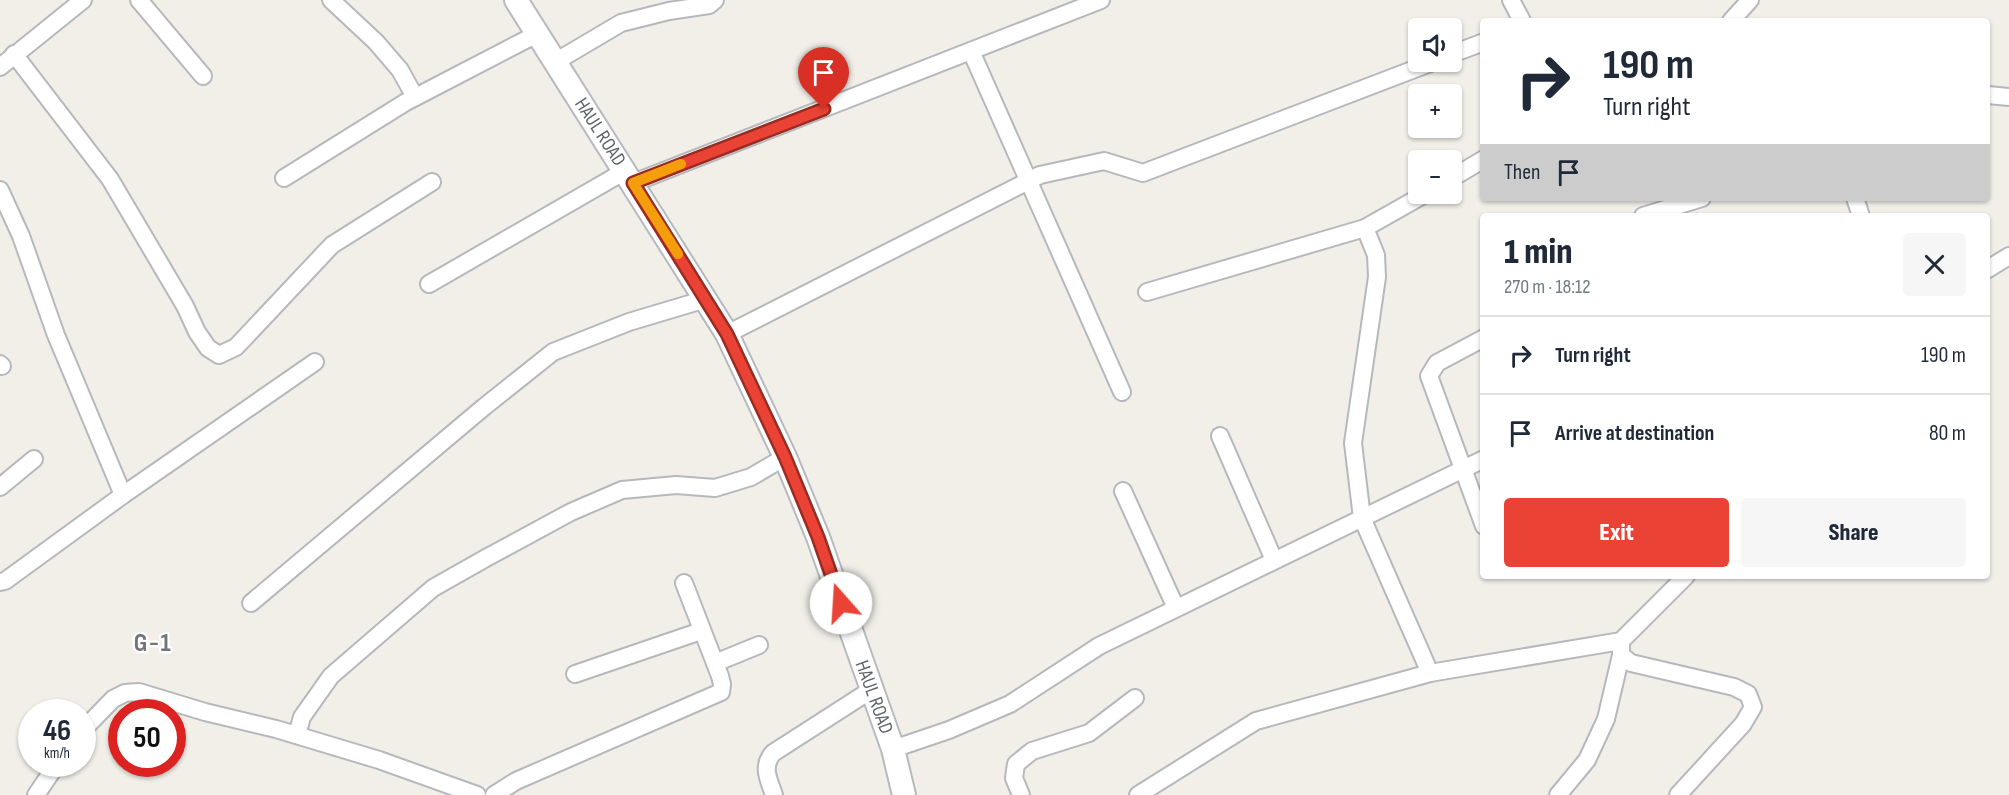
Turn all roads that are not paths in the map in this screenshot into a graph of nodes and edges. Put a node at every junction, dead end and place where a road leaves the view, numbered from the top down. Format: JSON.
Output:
{"nodes":[{"id":1,"x":82,"y":0,"type":"edge"},
{"id":2,"x":139,"y":0,"type":"edge"},
{"id":3,"x":331,"y":0,"type":"edge"},
{"id":4,"x":516,"y":0,"type":"edge"},
{"id":5,"x":715,"y":0,"type":"edge"},
{"id":6,"x":1101,"y":0,"type":"edge"},
{"id":7,"x":1511,"y":0,"type":"edge"},
{"id":8,"x":1750,"y":0,"type":"edge"},
{"id":9,"x":1520,"y":18,"type":"edge"},
{"id":10,"x":1734,"y":18,"type":"edge"},
{"id":11,"x":537,"y":34,"type":"junction"},
{"id":12,"x":1480,"y":44,"type":"edge"},
{"id":13,"x":1462,"y":50,"type":"edge"},
{"id":14,"x":971,"y":51,"type":"junction"},
{"id":15,"x":14,"y":54,"type":"junction"},
{"id":16,"x":555,"y":62,"type":"junction"},
{"id":17,"x":0,"y":67,"type":"edge"},
{"id":18,"x":1408,"y":72,"type":"edge"},
{"id":19,"x":203,"y":76,"type":"dead end"},
{"id":20,"x":1990,"y":95,"type":"edge"},
{"id":21,"x":415,"y":97,"type":"junction"},
{"id":22,"x":2009,"y":97,"type":"edge"},
{"id":23,"x":1480,"y":161,"type":"edge"},
{"id":24,"x":1462,"y":172,"type":"edge"},
{"id":25,"x":629,"y":177,"type":"junction"},
{"id":26,"x":284,"y":178,"type":"dead end"},
{"id":27,"x":1029,"y":181,"type":"junction"},
{"id":28,"x":432,"y":182,"type":"dead end"},
{"id":29,"x":0,"y":190,"type":"edge"},
{"id":30,"x":1692,"y":201,"type":"edge"},
{"id":31,"x":1408,"y":204,"type":"edge"},
{"id":32,"x":1653,"y":213,"type":"edge"},
{"id":33,"x":1365,"y":228,"type":"junction"},
{"id":34,"x":2009,"y":256,"type":"edge"},
{"id":35,"x":1990,"y":268,"type":"edge"},
{"id":36,"x":429,"y":284,"type":"dead end"},
{"id":37,"x":1146,"y":292,"type":"dead end"},
{"id":38,"x":706,"y":299,"type":"junction"},
{"id":39,"x":727,"y":334,"type":"junction"},
{"id":40,"x":1480,"y":340,"type":"edge"},
{"id":41,"x":315,"y":362,"type":"dead end"},
{"id":42,"x":1122,"y":392,"type":"dead end"},
{"id":43,"x":1220,"y":436,"type":"dead end"},
{"id":44,"x":785,"y":457,"type":"junction"},
{"id":45,"x":34,"y":459,"type":"dead end"},
{"id":46,"x":1480,"y":461,"type":"edge"},
{"id":47,"x":1464,"y":468,"type":"junction"},
{"id":48,"x":0,"y":487,"type":"edge"},
{"id":49,"x":1123,"y":491,"type":"dead end"},
{"id":50,"x":123,"y":495,"type":"junction"},
{"id":51,"x":1480,"y":514,"type":"edge"},
{"id":52,"x":1362,"y":518,"type":"junction"},
{"id":53,"x":1274,"y":560,"type":"junction"},
{"id":54,"x":1683,"y":579,"type":"edge"},
{"id":55,"x":0,"y":582,"type":"edge"},
{"id":56,"x":684,"y":583,"type":"dead end"},
{"id":57,"x":251,"y":603,"type":"dead end"},
{"id":58,"x":1176,"y":608,"type":"junction"},
{"id":59,"x":701,"y":631,"type":"junction"},
{"id":60,"x":759,"y":645,"type":"dead end"},
{"id":61,"x":1621,"y":648,"type":"junction"},
{"id":62,"x":715,"y":663,"type":"junction"},
{"id":63,"x":1430,"y":673,"type":"junction"},
{"id":64,"x":574,"y":674,"type":"dead end"},
{"id":65,"x":871,"y":690,"type":"junction"},
{"id":66,"x":1135,"y":698,"type":"dead end"},
{"id":67,"x":96,"y":717,"type":"edge"},
{"id":68,"x":297,"y":735,"type":"junction"},
{"id":69,"x":892,"y":749,"type":"junction"},
{"id":70,"x":48,"y":777,"type":"edge"},
{"id":71,"x":36,"y":795,"type":"edge"},
{"id":72,"x":477,"y":795,"type":"edge"},
{"id":73,"x":494,"y":795,"type":"edge"},
{"id":74,"x":774,"y":795,"type":"edge"},
{"id":75,"x":904,"y":795,"type":"edge"},
{"id":76,"x":1021,"y":795,"type":"edge"},
{"id":77,"x":1138,"y":795,"type":"edge"},
{"id":78,"x":1558,"y":795,"type":"edge"},
{"id":79,"x":1678,"y":795,"type":"edge"}],
"edges":[{"from":1,"to":15,"type":"street"},
{"from":2,"to":19,"type":"street"},
{"from":3,"to":21,"type":"street"},
{"from":4,"to":11,"type":"main road","name":"HAUL ROAD"},
{"from":5,"to":16,"type":"street"},
{"from":6,"to":14,"type":"street"},
{"from":7,"to":9,"type":"street"},
{"from":8,"to":10,"type":"street"},
{"from":11,"to":16,"type":"main road","name":"HAUL ROAD"},
{"from":11,"to":21,"type":"street"},
{"from":12,"to":13,"type":"street"},
{"from":14,"to":25,"type":"street"},
{"from":14,"to":27,"type":"street"},
{"from":15,"to":17,"type":"street"},
{"from":15,"to":28,"type":"street"},
{"from":16,"to":25,"type":"main road","name":"HAUL ROAD"},
{"from":18,"to":27,"type":"street"},
{"from":20,"to":22,"type":"street"},
{"from":21,"to":26,"type":"street"},
{"from":23,"to":24,"type":"street"},
{"from":25,"to":36,"type":"street"},
{"from":25,"to":38,"type":"main road","name":"HAUL ROAD"},
{"from":27,"to":39,"type":"street"},
{"from":27,"to":42,"type":"street"},
{"from":29,"to":50,"type":"street"},
{"from":30,"to":32,"type":"street"},
{"from":31,"to":33,"type":"street"},
{"from":33,"to":37,"type":"street"},
{"from":33,"to":52,"type":"street"},
{"from":34,"to":35,"type":"street"},
{"from":38,"to":39,"type":"main road","name":"HAUL ROAD"},
{"from":38,"to":57,"type":"street"},
{"from":39,"to":44,"type":"main road","name":"HAUL ROAD"},
{"from":40,"to":47,"type":"street"},
{"from":41,"to":50,"type":"street"},
{"from":43,"to":53,"type":"street"},
{"from":44,"to":65,"type":"main road","name":"HAUL ROAD"},
{"from":44,"to":68,"type":"street"},
{"from":45,"to":48,"type":"street"},
{"from":46,"to":47,"type":"street"},
{"from":47,"to":51,"type":"street"},
{"from":47,"to":52,"type":"street"},
{"from":49,"to":58,"type":"street"},
{"from":50,"to":55,"type":"street"},
{"from":52,"to":53,"type":"street"},
{"from":52,"to":63,"type":"street"},
{"from":53,"to":58,"type":"street"},
{"from":54,"to":61,"type":"street"},
{"from":56,"to":59,"type":"street"},
{"from":58,"to":69,"type":"street"},
{"from":59,"to":62,"type":"street"},
{"from":59,"to":64,"type":"street"},
{"from":60,"to":62,"type":"street"},
{"from":61,"to":63,"type":"street"},
{"from":61,"to":78,"type":"street"},
{"from":61,"to":79,"type":"street"},
{"from":62,"to":73,"type":"street"},
{"from":63,"to":77,"type":"street"},
{"from":65,"to":69,"type":"main road","name":"HAUL ROAD"},
{"from":65,"to":74,"type":"street"},
{"from":66,"to":76,"type":"street"},
{"from":67,"to":68,"type":"street"},
{"from":68,"to":72,"type":"street"},
{"from":69,"to":75,"type":"main road","name":"HAUL ROAD"},
{"from":70,"to":71,"type":"street"}]}
